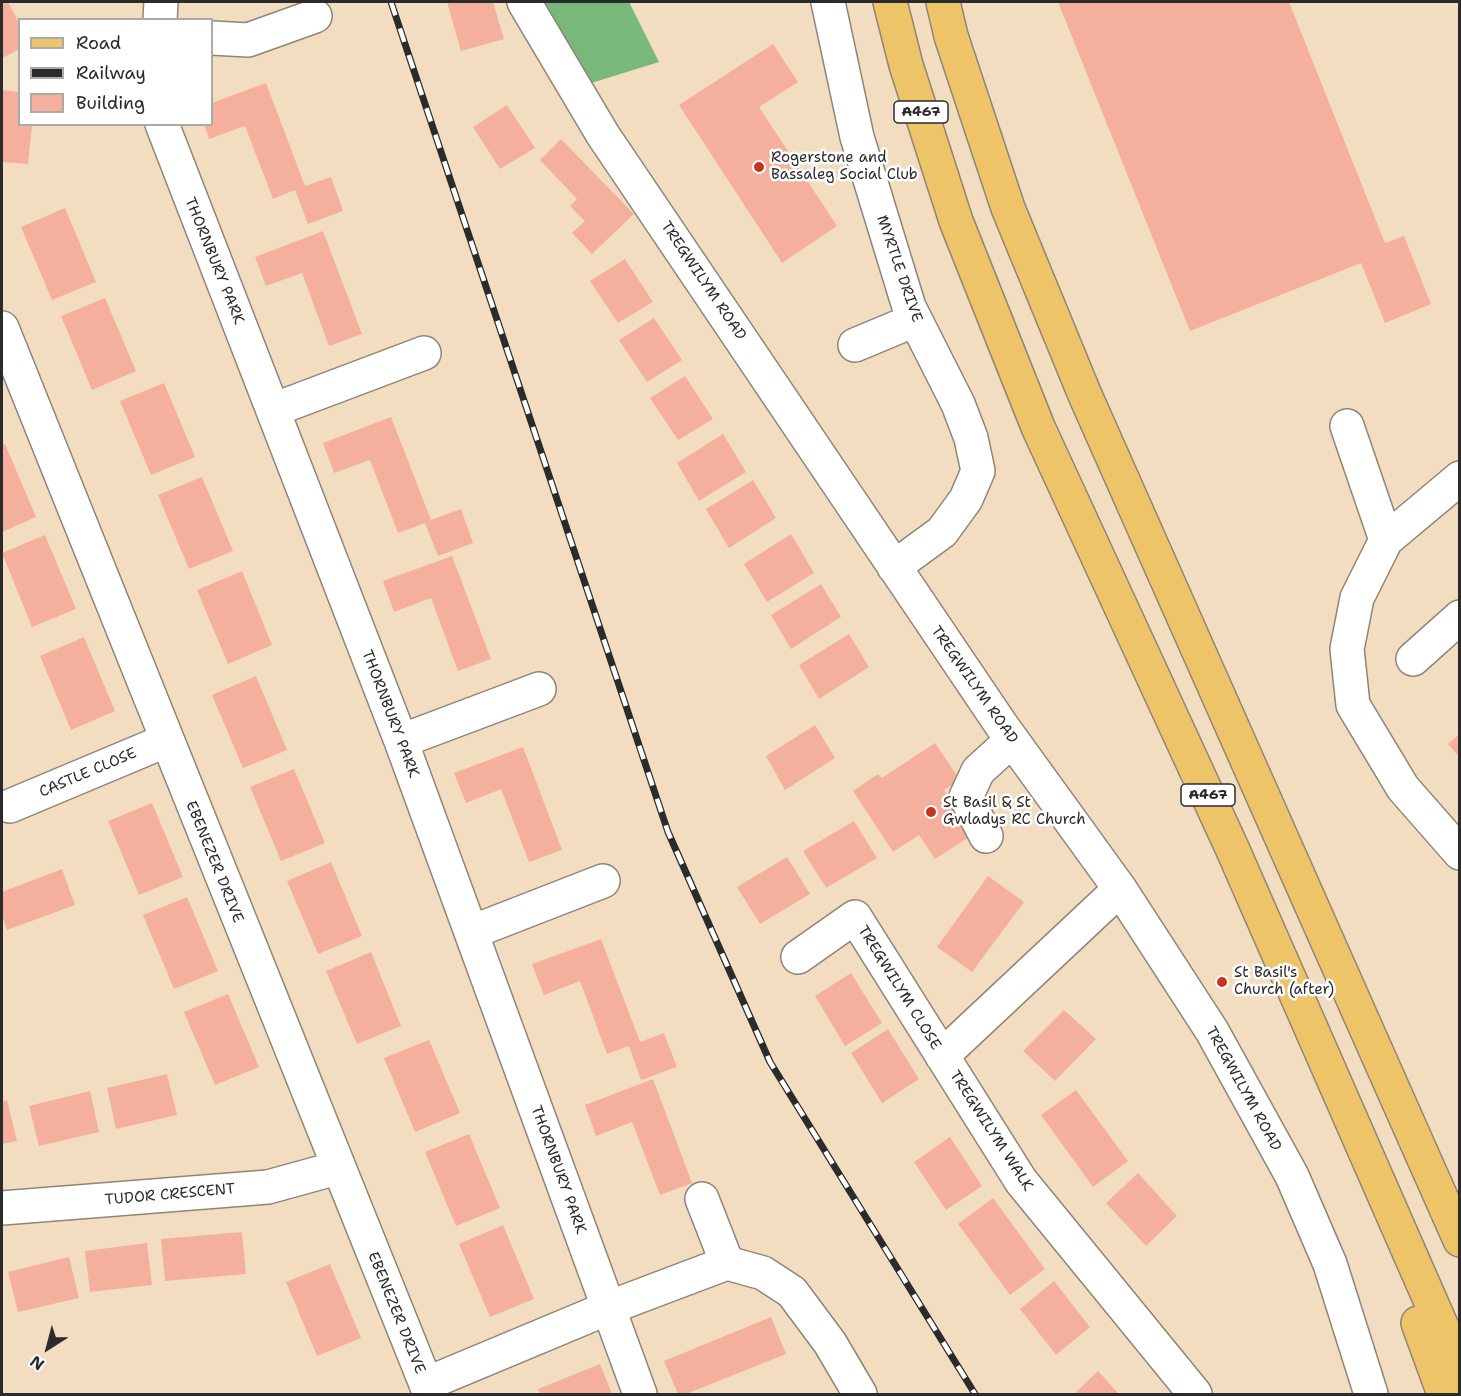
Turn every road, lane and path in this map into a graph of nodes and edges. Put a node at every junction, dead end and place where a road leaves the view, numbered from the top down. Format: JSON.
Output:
{"nodes":[{"id":1,"x":162,"y":2,"type":"edge"},
{"id":2,"x":524,"y":2,"type":"edge"},
{"id":3,"x":828,"y":2,"type":"edge"},
{"id":4,"x":890,"y":2,"type":"edge"},
{"id":5,"x":943,"y":2,"type":"edge"},
{"id":6,"x":315,"y":16,"type":"dead end"},
{"id":7,"x":160,"y":18,"type":"edge"},
{"id":8,"x":213,"y":38,"type":"edge"},
{"id":9,"x":163,"y":126,"type":"edge"},
{"id":10,"x":915,"y":320,"type":"junction"},
{"id":11,"x":2,"y":328,"type":"edge"},
{"id":12,"x":855,"y":345,"type":"dead end"},
{"id":13,"x":424,"y":352,"type":"dead end"},
{"id":14,"x":14,"y":393,"type":"edge"},
{"id":15,"x":273,"y":410,"type":"junction"},
{"id":16,"x":1347,"y":426,"type":"dead end"},
{"id":17,"x":1460,"y":478,"type":"edge"},
{"id":18,"x":1386,"y":540,"type":"junction"},
{"id":19,"x":894,"y":567,"type":"junction"},
{"id":20,"x":1460,"y":617,"type":"edge"},
{"id":21,"x":1413,"y":659,"type":"dead end"},
{"id":22,"x":539,"y":689,"type":"dead end"},
{"id":23,"x":1012,"y":740,"type":"junction"},
{"id":24,"x":165,"y":741,"type":"junction"},
{"id":25,"x":400,"y":741,"type":"junction"},
{"id":26,"x":10,"y":806,"type":"dead end"},
{"id":27,"x":986,"y":836,"type":"dead end"},
{"id":28,"x":1460,"y":853,"type":"edge"},
{"id":29,"x":603,"y":881,"type":"dead end"},
{"id":30,"x":1120,"y":889,"type":"junction"},
{"id":31,"x":472,"y":932,"type":"junction"},
{"id":32,"x":798,"y":957,"type":"dead end"},
{"id":33,"x":1297,"y":996,"type":"junction"},
{"id":34,"x":942,"y":1056,"type":"junction"},
{"id":35,"x":337,"y":1168,"type":"junction"},
{"id":36,"x":702,"y":1199,"type":"dead end"},
{"id":37,"x":2,"y":1208,"type":"edge"},
{"id":38,"x":1460,"y":1240,"type":"edge"},
{"id":39,"x":728,"y":1263,"type":"junction"},
{"id":40,"x":608,"y":1308,"type":"junction"},
{"id":41,"x":1460,"y":1368,"type":"edge"},
{"id":42,"x":428,"y":1389,"type":"edge"},
{"id":43,"x":640,"y":1395,"type":"edge"},
{"id":44,"x":860,"y":1395,"type":"edge"},
{"id":45,"x":1195,"y":1395,"type":"edge"},
{"id":46,"x":1371,"y":1395,"type":"edge"},
{"id":47,"x":1444,"y":1395,"type":"edge"}],
"edges":[{"from":1,"to":7,"type":"street"},
{"from":2,"to":19,"type":"street","name":"TREGWILYM ROAD"},
{"from":3,"to":10,"type":"street","name":"MYRTLE DRIVE"},
{"from":4,"to":33,"type":"main road","number":"A467"},
{"from":5,"to":38,"type":"main road","number":"A467"},
{"from":6,"to":8,"type":"street"},
{"from":9,"to":15,"type":"street","name":"THORNBURY PARK"},
{"from":10,"to":12,"type":"street"},
{"from":10,"to":19,"type":"street","name":"MYRTLE DRIVE"},
{"from":11,"to":14,"type":"street","name":"EBENEZER DRIVE"},
{"from":13,"to":15,"type":"street"},
{"from":14,"to":24,"type":"street","name":"EBENEZER DRIVE"},
{"from":15,"to":25,"type":"street","name":"THORNBURY PARK"},
{"from":16,"to":18,"type":"street"},
{"from":17,"to":18,"type":"street"},
{"from":18,"to":28,"type":"street"},
{"from":19,"to":23,"type":"street","name":"TREGWILYM ROAD"},
{"from":20,"to":21,"type":"street"},
{"from":22,"to":25,"type":"street"},
{"from":23,"to":27,"type":"street"},
{"from":23,"to":30,"type":"street","name":"TREGWILYM ROAD"},
{"from":24,"to":26,"type":"street","name":"CASTLE CLOSE"},
{"from":24,"to":35,"type":"street","name":"EBENEZER DRIVE"},
{"from":25,"to":31,"type":"street","name":"THORNBURY PARK"},
{"from":29,"to":31,"type":"street"},
{"from":30,"to":34,"type":"street","name":"TREGWILYM WALK"},
{"from":30,"to":46,"type":"street","name":"TREGWILYM ROAD"},
{"from":31,"to":40,"type":"street","name":"THORNBURY PARK"},
{"from":32,"to":34,"type":"street","name":"TREGWILYM CLOSE"},
{"from":33,"to":41,"type":"main road","number":"A467"},
{"from":33,"to":47,"type":"main road"},
{"from":34,"to":45,"type":"street","name":"TREGWILYM WALK"},
{"from":35,"to":37,"type":"street","name":"TUDOR CRESCENT"},
{"from":35,"to":42,"type":"street","name":"EBENEZER DRIVE"},
{"from":36,"to":39,"type":"street"},
{"from":39,"to":40,"type":"street"},
{"from":39,"to":44,"type":"street"},
{"from":40,"to":42,"type":"street"},
{"from":40,"to":43,"type":"street","name":"THORNBURY PARK"}]}
